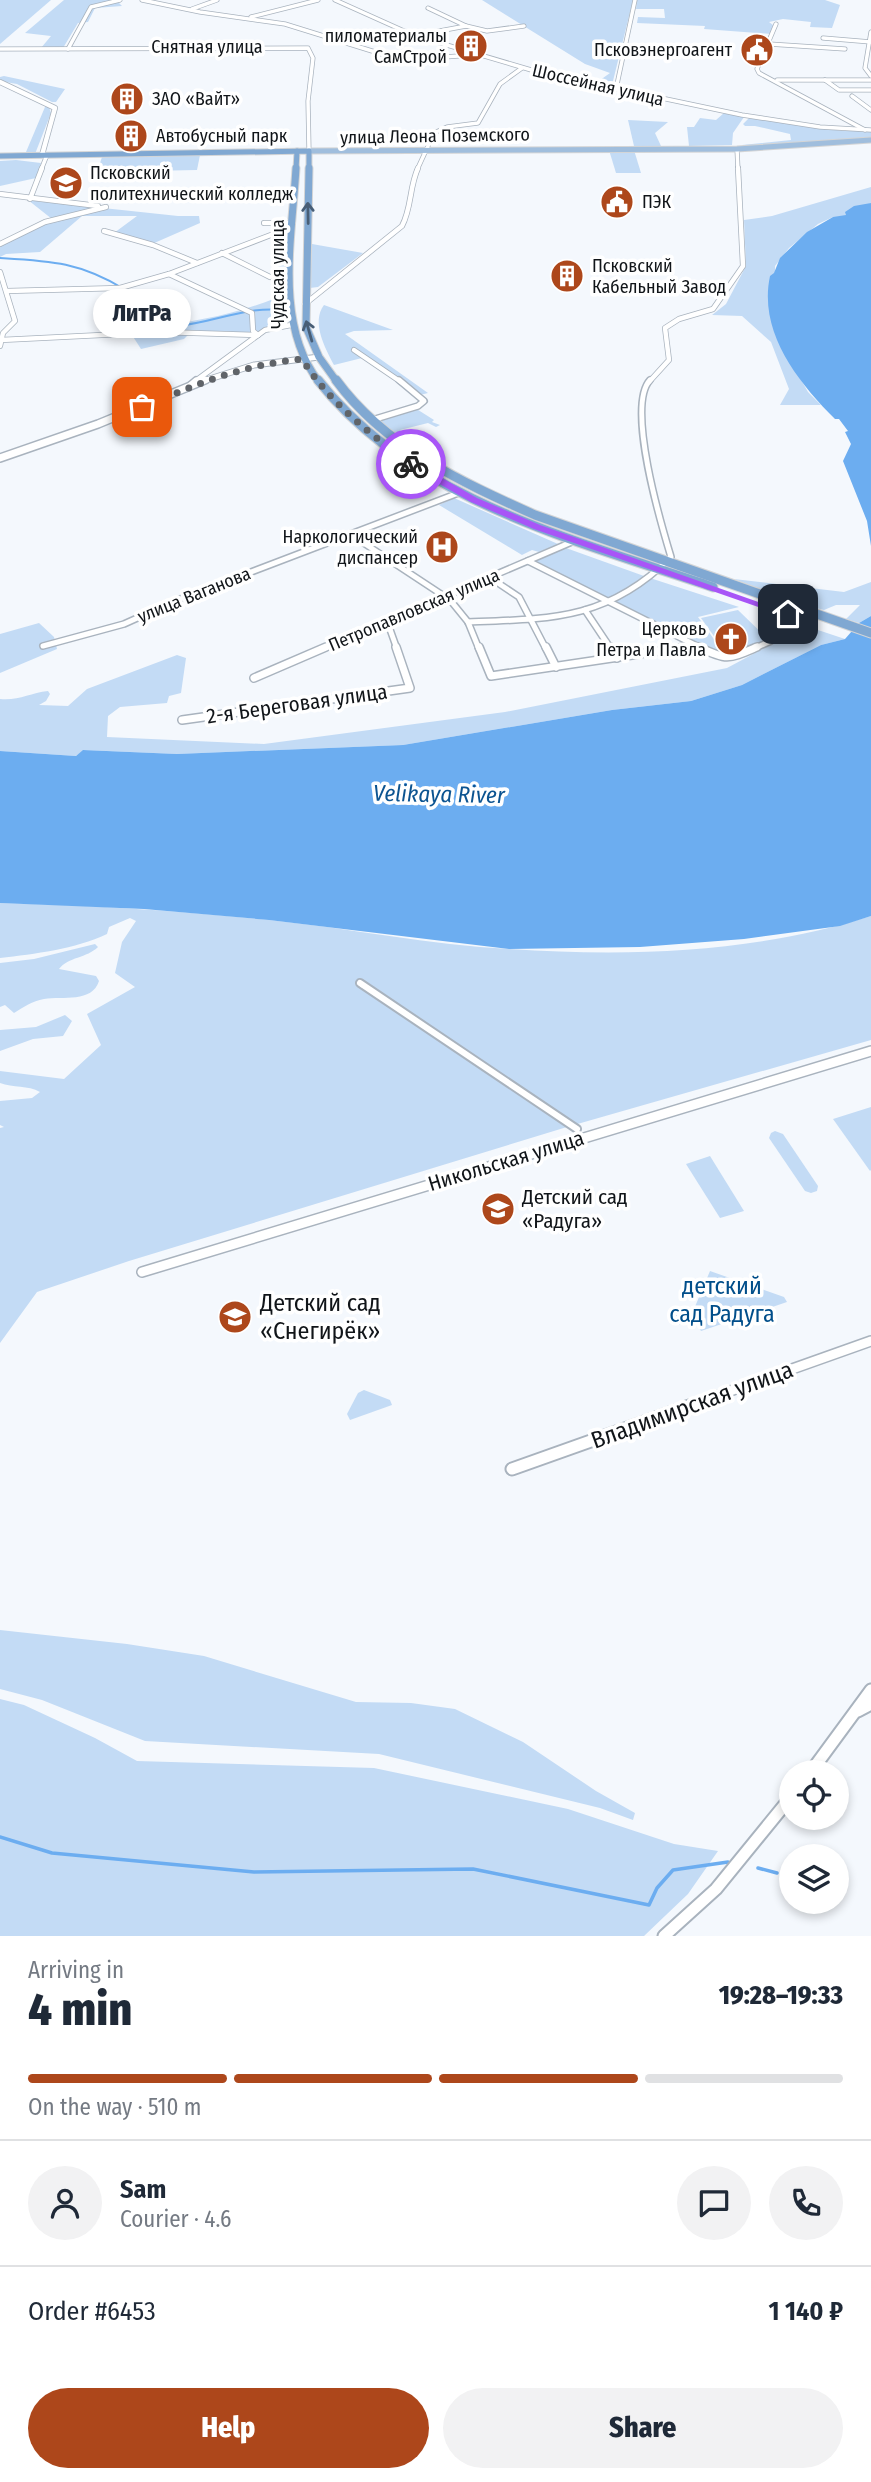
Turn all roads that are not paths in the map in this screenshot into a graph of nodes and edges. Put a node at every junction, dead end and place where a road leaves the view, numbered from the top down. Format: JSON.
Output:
{"nodes":[{"id":1,"x":120,"y":0,"type":"edge"},
{"id":2,"x":142,"y":0,"type":"edge"},
{"id":3,"x":217,"y":0,"type":"edge"},
{"id":4,"x":318,"y":0,"type":"edge"},
{"id":5,"x":335,"y":0,"type":"edge"},
{"id":6,"x":635,"y":0,"type":"edge"},
{"id":7,"x":428,"y":8,"type":"dead end"},
{"id":8,"x":192,"y":9,"type":"junction"},
{"id":9,"x":248,"y":18,"type":"junction"},
{"id":10,"x":776,"y":24,"type":"dead end"},
{"id":11,"x":466,"y":26,"type":"junction"},
{"id":12,"x":524,"y":26,"type":"dead end"},
{"id":13,"x":871,"y":32,"type":"edge"},
{"id":14,"x":415,"y":36,"type":"junction"},
{"id":15,"x":823,"y":38,"type":"dead end"},
{"id":16,"x":870,"y":42,"type":"edge"},
{"id":17,"x":769,"y":44,"type":"junction"},
{"id":18,"x":0,"y":49,"type":"edge"},
{"id":19,"x":68,"y":49,"type":"junction"},
{"id":20,"x":845,"y":49,"type":"dead end"},
{"id":21,"x":869,"y":51,"type":"edge"},
{"id":22,"x":473,"y":55,"type":"junction"},
{"id":23,"x":522,"y":68,"type":"junction"},
{"id":24,"x":871,"y":78,"type":"edge"},
{"id":25,"x":774,"y":80,"type":"junction"},
{"id":26,"x":825,"y":80,"type":"junction"},
{"id":27,"x":0,"y":82,"type":"edge"},
{"id":28,"x":615,"y":89,"type":"junction"},
{"id":29,"x":871,"y":90,"type":"edge"},
{"id":30,"x":852,"y":96,"type":"dead end"},
{"id":31,"x":871,"y":110,"type":"edge"},
{"id":32,"x":865,"y":130,"type":"junction"},
{"id":33,"x":871,"y":130,"type":"edge"},
{"id":34,"x":871,"y":140,"type":"edge"},
{"id":35,"x":737,"y":149,"type":"junction"},
{"id":36,"x":428,"y":150,"type":"junction"},
{"id":37,"x":297,"y":151,"type":"junction"},
{"id":38,"x":309,"y":151,"type":"junction"},
{"id":39,"x":44,"y":155,"type":"junction"},
{"id":40,"x":0,"y":156,"type":"edge"},
{"id":41,"x":0,"y":194,"type":"edge"},
{"id":42,"x":30,"y":198,"type":"junction"},
{"id":43,"x":264,"y":223,"type":"dead end"},
{"id":44,"x":293,"y":223,"type":"junction"},
{"id":45,"x":277,"y":224,"type":"junction"},
{"id":46,"x":104,"y":231,"type":"dead end"},
{"id":47,"x":308,"y":242,"type":"junction"},
{"id":48,"x":0,"y":244,"type":"edge"},
{"id":49,"x":292,"y":247,"type":"junction"},
{"id":50,"x":308,"y":251,"type":"junction"},
{"id":51,"x":222,"y":253,"type":"junction"},
{"id":52,"x":198,"y":262,"type":"junction"},
{"id":53,"x":0,"y":272,"type":"edge"},
{"id":54,"x":169,"y":274,"type":"junction"},
{"id":55,"x":270,"y":277,"type":"dead end"},
{"id":56,"x":8,"y":291,"type":"junction"},
{"id":57,"x":304,"y":304,"type":"junction"},
{"id":58,"x":292,"y":325,"type":"junction"},
{"id":59,"x":258,"y":335,"type":"junction"},
{"id":60,"x":1,"y":338,"type":"edge"},
{"id":61,"x":354,"y":350,"type":"dead end"},
{"id":62,"x":319,"y":357,"type":"junction"},
{"id":63,"x":302,"y":359,"type":"junction"},
{"id":64,"x":188,"y":387,"type":"junction"},
{"id":65,"x":372,"y":419,"type":"junction"},
{"id":66,"x":0,"y":458,"type":"edge"},
{"id":67,"x":461,"y":492,"type":"junction"},
{"id":68,"x":505,"y":502,"type":"junction"},
{"id":69,"x":494,"y":508,"type":"junction"},
{"id":70,"x":535,"y":515,"type":"junction"},
{"id":71,"x":524,"y":522,"type":"junction"},
{"id":72,"x":350,"y":534,"type":"junction"},
{"id":73,"x":574,"y":541,"type":"junction"},
{"id":74,"x":528,"y":561,"type":"junction"},
{"id":75,"x":663,"y":565,"type":"junction"},
{"id":76,"x":489,"y":578,"type":"junction"},
{"id":77,"x":445,"y":596,"type":"junction"},
{"id":78,"x":610,"y":603,"type":"junction"},
{"id":79,"x":585,"y":610,"type":"junction"},
{"id":80,"x":812,"y":618,"type":"junction"},
{"id":81,"x":531,"y":620,"type":"junction"},
{"id":82,"x":387,"y":621,"type":"junction"},
{"id":83,"x":468,"y":622,"type":"junction"},
{"id":84,"x":769,"y":632,"type":"dead end"},
{"id":85,"x":871,"y":633,"type":"edge"},
{"id":86,"x":871,"y":642,"type":"edge"},
{"id":87,"x":43,"y":646,"type":"dead end"},
{"id":88,"x":694,"y":646,"type":"junction"},
{"id":89,"x":617,"y":658,"type":"junction"},
{"id":90,"x":556,"y":667,"type":"junction"},
{"id":91,"x":254,"y":678,"type":"dead end"},
{"id":92,"x":182,"y":720,"type":"dead end"},
{"id":93,"x":360,"y":983,"type":"dead end"},
{"id":94,"x":871,"y":1051,"type":"edge"},
{"id":95,"x":577,"y":1129,"type":"dead end"},
{"id":96,"x":142,"y":1272,"type":"dead end"},
{"id":97,"x":871,"y":1341,"type":"edge"},
{"id":98,"x":512,"y":1469,"type":"dead end"},
{"id":99,"x":871,"y":1690,"type":"edge"},
{"id":100,"x":871,"y":1704,"type":"edge"},
{"id":101,"x":856,"y":1712,"type":"junction"},
{"id":102,"x":820,"y":1760,"type":"edge"},
{"id":103,"x":779,"y":1813,"type":"edge"},
{"id":104,"x":664,"y":1936,"type":"edge"}],
"edges":[{"from":1,"to":19,"type":"street"},
{"from":2,"to":8,"type":"street"},
{"from":3,"to":8,"type":"street"},
{"from":4,"to":9,"type":"street"},
{"from":5,"to":14,"type":"street","name":"Шоссейная улица"},
{"from":6,"to":28,"type":"street"},
{"from":7,"to":11,"type":"street"},
{"from":8,"to":9,"type":"street"},
{"from":9,"to":22,"type":"street"},
{"from":10,"to":17,"type":"street"},
{"from":11,"to":12,"type":"street"},
{"from":11,"to":14,"type":"street"},
{"from":13,"to":16,"type":"street"},
{"from":14,"to":22,"type":"street","name":"Шоссейная улица"},
{"from":15,"to":16,"type":"street"},
{"from":16,"to":21,"type":"street"},
{"from":17,"to":20,"type":"street"},
{"from":17,"to":25,"type":"street"},
{"from":18,"to":19,"type":"street","name":"Снятная улица"},
{"from":19,"to":38,"type":"street","name":"Снятная улица"},
{"from":21,"to":24,"type":"street"},
{"from":22,"to":23,"type":"street","name":"Шоссейная улица"},
{"from":23,"to":28,"type":"street","name":"Шоссейная улица"},
{"from":23,"to":36,"type":"street"},
{"from":24,"to":26,"type":"street"},
{"from":25,"to":26,"type":"street"},
{"from":25,"to":32,"type":"street"},
{"from":26,"to":29,"type":"street"},
{"from":27,"to":39,"type":"street"},
{"from":28,"to":32,"type":"street","name":"Шоссейная улица"},
{"from":30,"to":31,"type":"street"},
{"from":32,"to":33,"type":"street","name":"Шоссейная улица"},
{"from":34,"to":35,"type":"main road","name":"улица Леона Поземского"},
{"from":35,"to":36,"type":"main road","name":"улица Леона Поземского"},
{"from":35,"to":75,"type":"street"},
{"from":36,"to":38,"type":"main road","name":"улица Леона Поземского"},
{"from":36,"to":57,"type":"street"},
{"from":37,"to":38,"type":"highway","name":"улица Леона Поземского"},
{"from":37,"to":39,"type":"highway","name":"улица Леона Поземского"},
{"from":37,"to":44,"type":"highway","name":"Чудская улица"},
{"from":47,"to":38,"type":"highway","name":"Чудская улица","one_way":true},
{"from":39,"to":40,"type":"highway","name":"улица Леона Поземского"},
{"from":39,"to":42,"type":"street"},
{"from":41,"to":42,"type":"street"},
{"from":42,"to":48,"type":"street"},
{"from":43,"to":45,"type":"street"},
{"from":44,"to":45,"type":"street"},
{"from":44,"to":49,"type":"highway","name":"Чудская улица"},
{"from":45,"to":51,"type":"street"},
{"from":46,"to":52,"type":"street"},
{"from":47,"to":49,"type":"highway"},
{"from":47,"to":50,"type":"highway","name":"Чудская улица"},
{"from":49,"to":50,"type":"highway"},
{"from":49,"to":58,"type":"highway","name":"Чудская улица"},
{"from":50,"to":57,"type":"highway","name":"Чудская улица"},
{"from":51,"to":52,"type":"street"},
{"from":51,"to":55,"type":"street"},
{"from":52,"to":54,"type":"street"},
{"from":53,"to":56,"type":"street"},
{"from":54,"to":56,"type":"street"},
{"from":54,"to":59,"type":"street"},
{"from":56,"to":60,"type":"street"},
{"from":62,"to":57,"type":"highway","name":"Чудская улица","one_way":true},
{"from":58,"to":59,"type":"street"},
{"from":58,"to":63,"type":"highway","name":"Чудская улица"},
{"from":59,"to":60,"type":"street"},
{"from":59,"to":64,"type":"street"},
{"from":61,"to":65,"type":"street"},
{"from":62,"to":63,"type":"street"},
{"from":62,"to":65,"type":"highway","name":"Чудская улица"},
{"from":63,"to":64,"type":"street"},
{"from":63,"to":67,"type":"highway","name":"Чудская улица"},
{"from":64,"to":66,"type":"street"},
{"from":65,"to":68,"type":"highway","name":"Чудская улица"},
{"from":67,"to":69,"type":"highway","name":"Чудская улица"},
{"from":67,"to":72,"type":"street","name":"улица Ваганова"},
{"from":68,"to":69,"type":"highway"},
{"from":68,"to":70,"type":"highway","name":"Чудская улица"},
{"from":69,"to":71,"type":"highway","name":"Чудская улица"},
{"from":70,"to":71,"type":"highway"},
{"from":70,"to":75,"type":"highway","name":"Чудская улица"},
{"from":71,"to":73,"type":"highway","name":"Чудская улица"},
{"from":72,"to":77,"type":"street"},
{"from":72,"to":87,"type":"street","name":"улица Ваганова"},
{"from":73,"to":74,"type":"street","name":"Петропавловская улица"},
{"from":73,"to":75,"type":"highway","name":"Чудская улица"},
{"from":74,"to":76,"type":"street","name":"Петропавловская улица"},
{"from":74,"to":78,"type":"street"},
{"from":75,"to":78,"type":"street"},
{"from":75,"to":80,"type":"highway","name":"Чудская улица"},
{"from":76,"to":77,"type":"street","name":"Петропавловская улица"},
{"from":76,"to":81,"type":"street"},
{"from":77,"to":82,"type":"street","name":"Петропавловская улица"},
{"from":77,"to":83,"type":"street"},
{"from":78,"to":79,"type":"street"},
{"from":78,"to":88,"type":"street"},
{"from":79,"to":81,"type":"street"},
{"from":79,"to":89,"type":"street"},
{"from":80,"to":85,"type":"highway"},
{"from":80,"to":86,"type":"highway"},
{"from":81,"to":83,"type":"street"},
{"from":81,"to":90,"type":"street"},
{"from":82,"to":91,"type":"street","name":"Петропавловская улица"},
{"from":82,"to":92,"type":"street","name":"2-я Береговая улица"},
{"from":83,"to":90,"type":"street"},
{"from":84,"to":88,"type":"street"},
{"from":88,"to":89,"type":"street"},
{"from":89,"to":90,"type":"street"},
{"from":93,"to":95,"type":"street"},
{"from":94,"to":96,"type":"street","name":"Никольская улица"},
{"from":97,"to":98,"type":"street","name":"Владимирская улица"},
{"from":99,"to":101,"type":"street"},
{"from":100,"to":101,"type":"street"},
{"from":101,"to":102,"type":"street"},
{"from":103,"to":104,"type":"street"}]}
